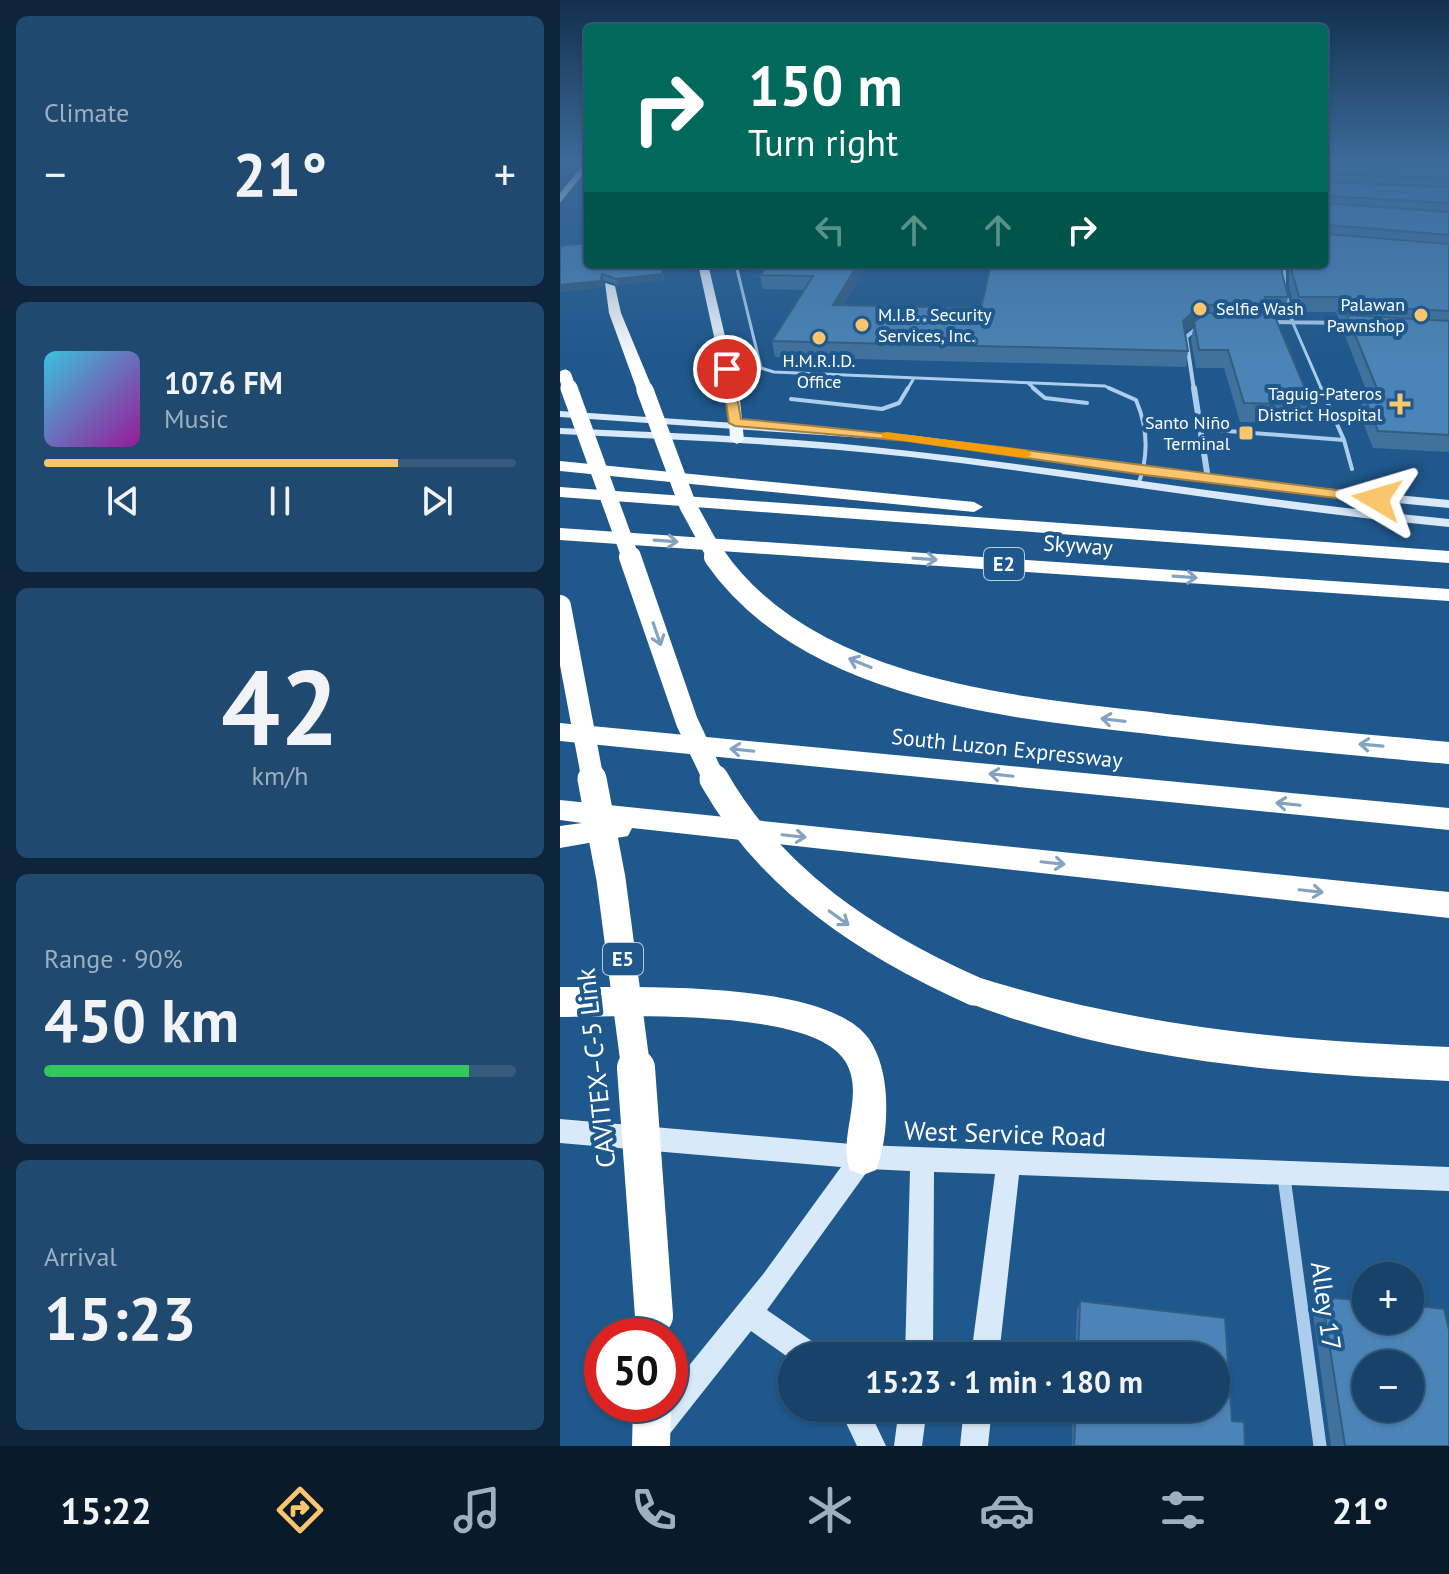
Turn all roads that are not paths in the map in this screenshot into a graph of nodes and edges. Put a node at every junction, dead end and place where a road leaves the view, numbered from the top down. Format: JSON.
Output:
{"nodes":[{"id":1,"x":704,"y":268,"type":"edge"},
{"id":2,"x":738,"y":268,"type":"edge"},
{"id":3,"x":1284,"y":268,"type":"edge"},
{"id":4,"x":609,"y":286,"type":"edge"},
{"id":5,"x":1292,"y":321,"type":"junction"},
{"id":6,"x":1261,"y":322,"type":"edge"},
{"id":7,"x":1216,"y":324,"type":"edge"},
{"id":8,"x":1363,"y":324,"type":"edge"},
{"id":9,"x":563,"y":370,"type":"edge"},
{"id":10,"x":914,"y":378,"type":"junction"},
{"id":11,"x":1028,"y":383,"type":"junction"},
{"id":12,"x":791,"y":399,"type":"dead end"},
{"id":13,"x":1087,"y":403,"type":"dead end"},
{"id":14,"x":560,"y":414,"type":"edge"},
{"id":15,"x":735,"y":423,"type":"junction"},
{"id":16,"x":1202,"y":429,"type":"junction"},
{"id":17,"x":560,"y":431,"type":"edge"},
{"id":18,"x":737,"y":440,"type":"junction"},
{"id":19,"x":1344,"y":440,"type":"junction"},
{"id":20,"x":560,"y":466,"type":"edge"},
{"id":21,"x":1352,"y":469,"type":"dead end"},
{"id":22,"x":1145,"y":471,"type":"junction"},
{"id":23,"x":1208,"y":479,"type":"junction"},
{"id":24,"x":1138,"y":486,"type":"junction"},
{"id":25,"x":560,"y":492,"type":"edge"},
{"id":26,"x":1377,"y":499,"type":"junction"},
{"id":27,"x":1449,"y":504,"type":"edge"},
{"id":28,"x":1385,"y":517,"type":"junction"},
{"id":29,"x":1449,"y":523,"type":"edge"},
{"id":30,"x":1074,"y":530,"type":"junction"},
{"id":31,"x":560,"y":534,"type":"edge"},
{"id":32,"x":1449,"y":557,"type":"edge"},
{"id":33,"x":1449,"y":595,"type":"edge"},
{"id":34,"x":560,"y":606,"type":"edge"},
{"id":35,"x":560,"y":732,"type":"edge"},
{"id":36,"x":1449,"y":753,"type":"edge"},
{"id":37,"x":560,"y":810,"type":"edge"},
{"id":38,"x":1449,"y":819,"type":"edge"},
{"id":39,"x":661,"y":822,"type":"junction"},
{"id":40,"x":560,"y":837,"type":"edge"},
{"id":41,"x":1449,"y":905,"type":"edge"},
{"id":42,"x":560,"y":1002,"type":"edge"},
{"id":43,"x":1449,"y":1064,"type":"edge"},
{"id":44,"x":560,"y":1131,"type":"edge"},
{"id":45,"x":863,"y":1157,"type":"junction"},
{"id":46,"x":922,"y":1159,"type":"junction"},
{"id":47,"x":1008,"y":1162,"type":"junction"},
{"id":48,"x":1284,"y":1172,"type":"junction"},
{"id":49,"x":1449,"y":1179,"type":"edge"},
{"id":50,"x":748,"y":1313,"type":"junction"},
{"id":51,"x":652,"y":1318,"type":"edge"},
{"id":52,"x":789,"y":1342,"type":"edge"},
{"id":53,"x":919,"y":1342,"type":"edge"},
{"id":54,"x":987,"y":1342,"type":"edge"},
{"id":55,"x":652,"y":1422,"type":"edge"},
{"id":56,"x":860,"y":1422,"type":"edge"},
{"id":57,"x":911,"y":1422,"type":"edge"},
{"id":58,"x":977,"y":1422,"type":"edge"},
{"id":59,"x":642,"y":1446,"type":"edge"},
{"id":60,"x":651,"y":1446,"type":"edge"},
{"id":61,"x":872,"y":1446,"type":"edge"},
{"id":62,"x":908,"y":1446,"type":"edge"},
{"id":63,"x":974,"y":1446,"type":"edge"},
{"id":64,"x":1320,"y":1446,"type":"edge"}],
"edges":[{"from":1,"to":15,"type":"main road"},
{"from":2,"to":10,"type":"lane"},
{"from":3,"to":5,"type":"street"},
{"from":36,"to":4,"type":"highway","one_way":true,"bridge":true},
{"from":5,"to":6,"type":"street"},
{"from":5,"to":8,"type":"street"},
{"from":5,"to":19,"type":"lane"},
{"from":7,"to":16,"type":"street"},
{"from":9,"to":43,"type":"highway","one_way":true,"bridge":true},
{"from":10,"to":11,"type":"lane"},
{"from":10,"to":12,"type":"lane"},
{"from":11,"to":13,"type":"lane"},
{"from":11,"to":22,"type":"lane"},
{"from":14,"to":15,"type":"main road"},
{"from":15,"to":18,"type":"main road"},
{"from":15,"to":22,"type":"main road"},
{"from":16,"to":19,"type":"lane"},
{"from":16,"to":23,"type":"street"},
{"from":17,"to":18,"type":"main road"},
{"from":18,"to":24,"type":"main road"},
{"from":19,"to":21,"type":"lane"},
{"from":20,"to":30,"type":"highway","name":"Skyway","number":"E2"},
{"from":22,"to":23,"type":"main road"},
{"from":22,"to":24,"type":"lane"},
{"from":23,"to":26,"type":"main road"},
{"from":24,"to":28,"type":"main road"},
{"from":25,"to":30,"type":"highway","name":"Skyway","number":"E2"},
{"from":26,"to":27,"type":"main road"},
{"from":26,"to":28,"type":"main road"},
{"from":28,"to":29,"type":"main road"},
{"from":30,"to":32,"type":"highway","name":"Skyway","number":"E2"},
{"from":31,"to":33,"type":"highway","name":"Skyway","number":"E2","one_way":true},
{"from":34,"to":51,"type":"highway","name":"CAVITEX–C-5 Link","number":"E5","bridge":true},
{"from":38,"to":35,"type":"highway","name":"South Luzon Expressway","one_way":true},
{"from":37,"to":39,"type":"highway"},
{"from":39,"to":40,"type":"highway"},
{"from":39,"to":41,"type":"highway","one_way":true},
{"from":42,"to":45,"type":"highway"},
{"from":44,"to":45,"type":"main road","name":"West Service Road"},
{"from":45,"to":46,"type":"main road","name":"West Service Road"},
{"from":45,"to":50,"type":"main road"},
{"from":46,"to":47,"type":"main road","name":"West Service Road"},
{"from":46,"to":53,"type":"main road"},
{"from":47,"to":48,"type":"main road","name":"West Service Road"},
{"from":47,"to":54,"type":"main road"},
{"from":48,"to":49,"type":"main road","name":"West Service Road"},
{"from":48,"to":64,"type":"street","name":"Alley 17"},
{"from":50,"to":52,"type":"main road"},
{"from":50,"to":59,"type":"main road"},
{"from":55,"to":60,"type":"highway","bridge":true},
{"from":56,"to":61,"type":"main road"},
{"from":57,"to":62,"type":"main road"},
{"from":58,"to":63,"type":"main road"}]}
